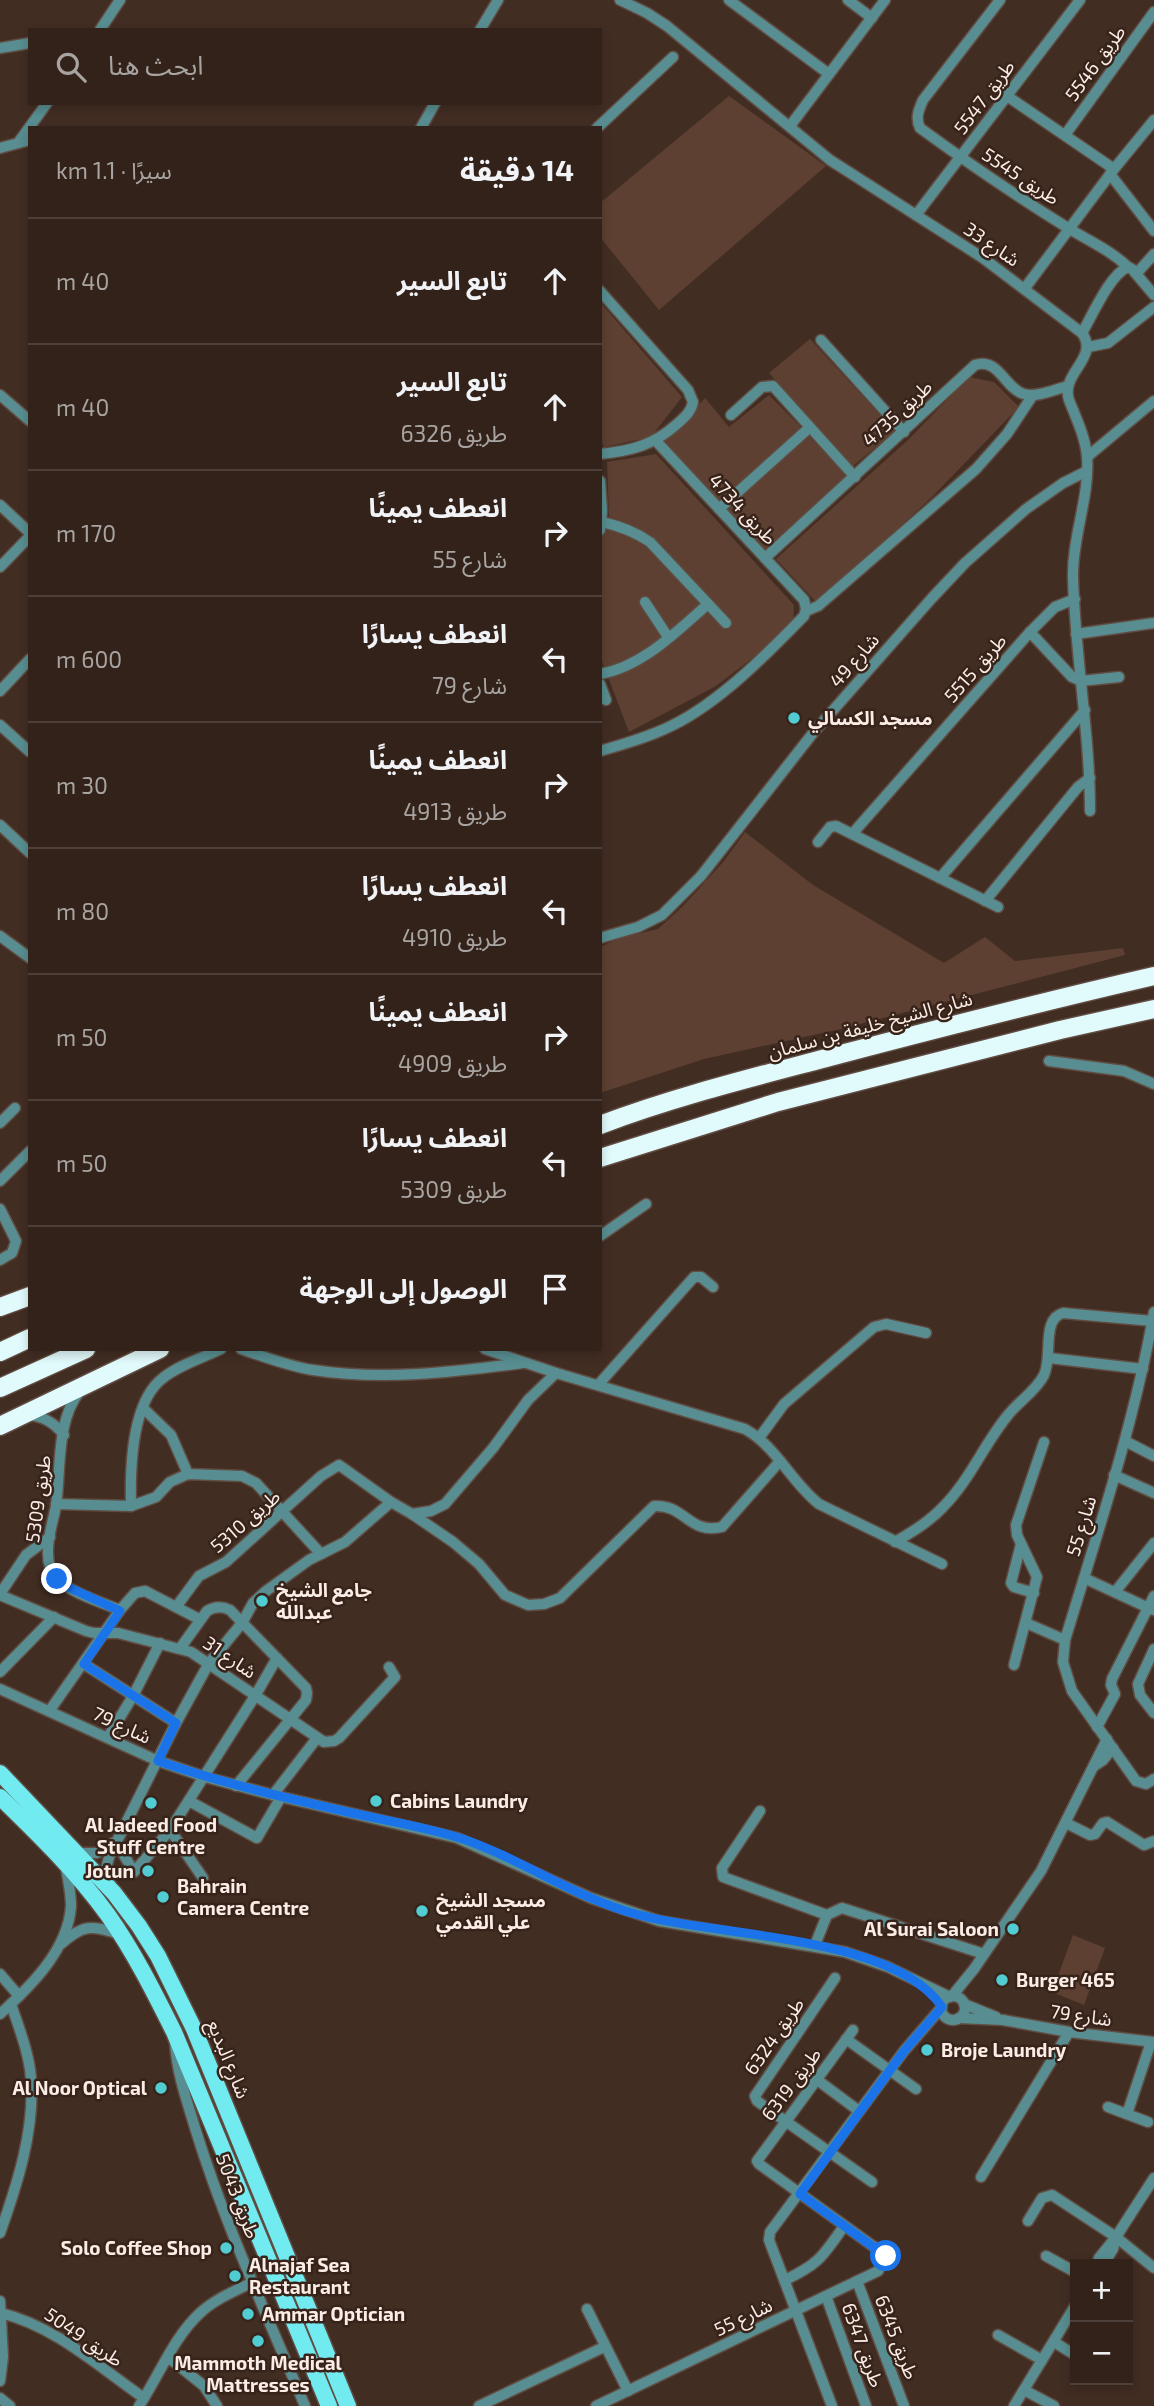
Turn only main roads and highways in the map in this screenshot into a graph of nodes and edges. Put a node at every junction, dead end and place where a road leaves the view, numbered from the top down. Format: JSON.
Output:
{"nodes":[{"id":1,"x":1154,"y":976,"type":"edge"},
{"id":2,"x":1154,"y":1009,"type":"edge"},
{"id":3,"x":633,"y":1113,"type":"junction"},
{"id":4,"x":602,"y":1114,"type":"edge"},
{"id":5,"x":602,"y":1124,"type":"edge"},
{"id":6,"x":709,"y":1124,"type":"junction"},
{"id":7,"x":602,"y":1157,"type":"edge"},
{"id":8,"x":602,"y":1166,"type":"edge"},
{"id":9,"x":28,"y":1297,"type":"edge"},
{"id":10,"x":0,"y":1307,"type":"edge"},
{"id":11,"x":28,"y":1339,"type":"edge"},
{"id":12,"x":82,"y":1351,"type":"edge"},
{"id":13,"x":156,"y":1351,"type":"edge"},
{"id":14,"x":0,"y":1352,"type":"edge"},
{"id":15,"x":0,"y":1388,"type":"edge"},
{"id":16,"x":0,"y":1426,"type":"edge"},
{"id":17,"x":0,"y":1773,"type":"edge"},
{"id":18,"x":0,"y":1797,"type":"edge"},
{"id":19,"x":71,"y":1858,"type":"junction"},
{"id":20,"x":329,"y":2406,"type":"edge"},
{"id":21,"x":348,"y":2406,"type":"edge"}],
"edges":[{"from":1,"to":3,"type":"highway","name":"شارع الشيخ خليفة بن سلمان"},
{"from":2,"to":6,"type":"highway"},
{"from":3,"to":4,"type":"highway"},
{"from":3,"to":5,"type":"highway","name":"شارع الشيخ خليفة بن سلمان"},
{"from":6,"to":7,"type":"highway"},
{"from":6,"to":8,"type":"highway"},
{"from":9,"to":10,"type":"highway"},
{"from":11,"to":14,"type":"highway"},
{"from":12,"to":15,"type":"highway"},
{"from":13,"to":16,"type":"highway"},
{"from":17,"to":19,"type":"main road","name":"شارع البديع"},
{"from":18,"to":19,"type":"main road","name":"شارع البديع"},
{"from":19,"to":20,"type":"main road","name":"شارع البديع"},
{"from":19,"to":21,"type":"main road","name":"شارع البديع"}]}
